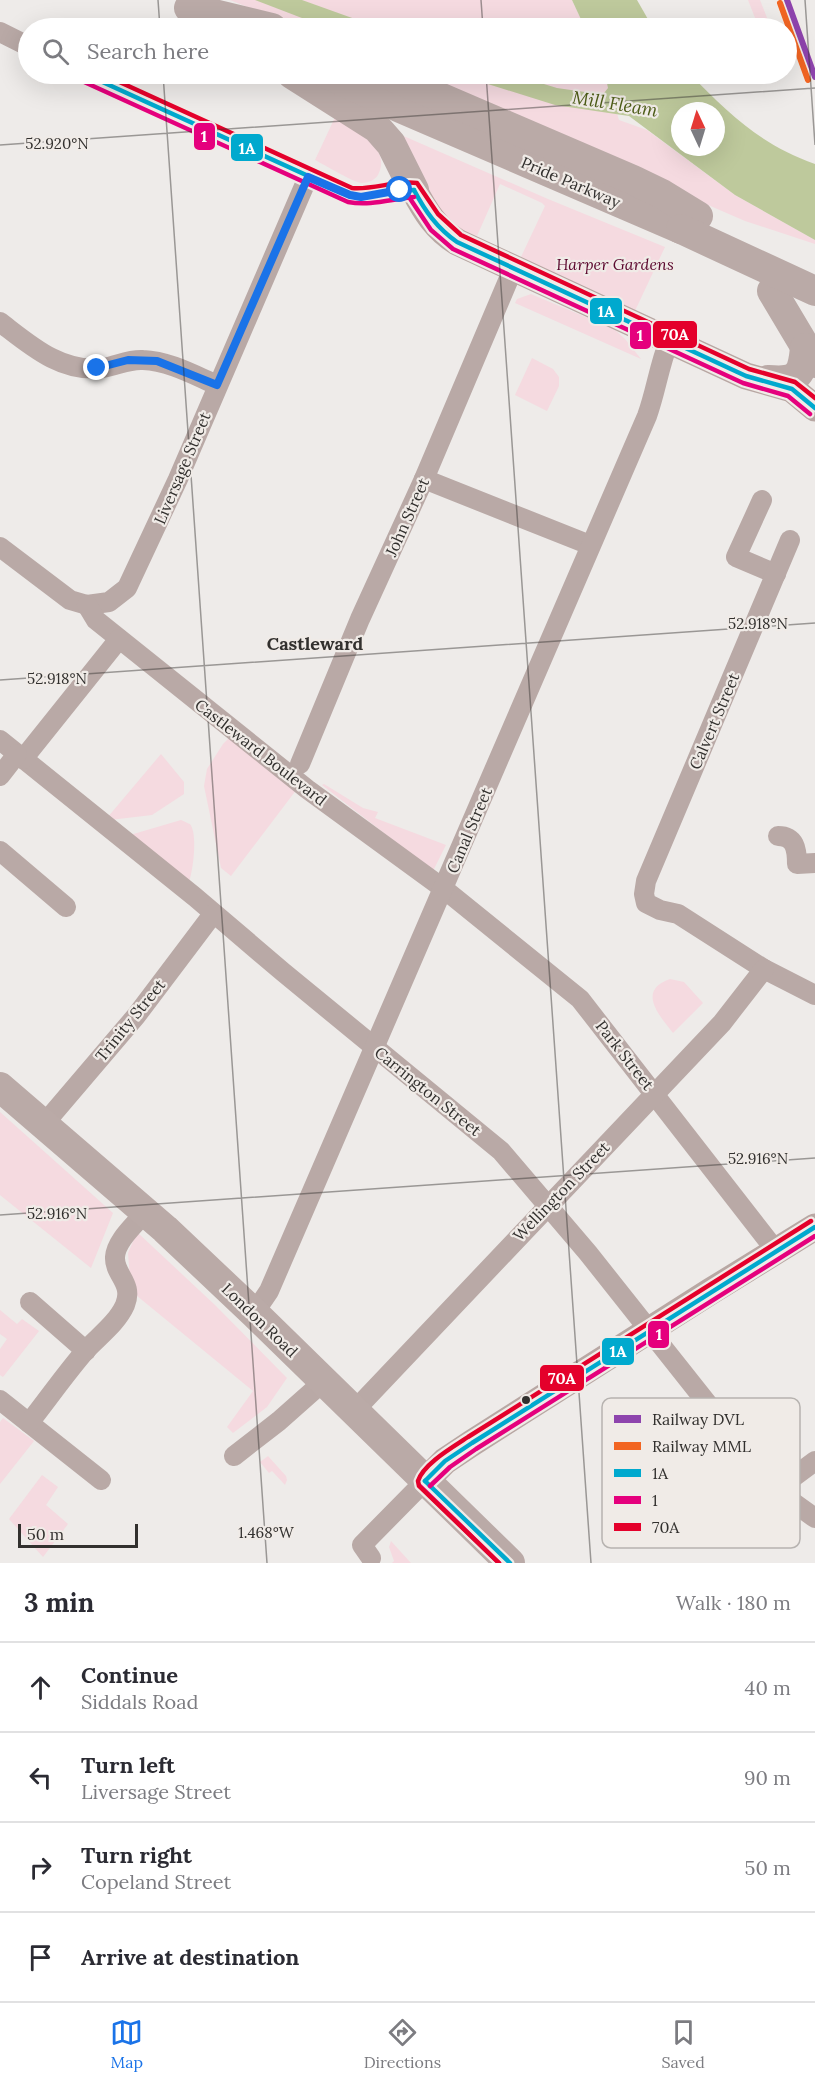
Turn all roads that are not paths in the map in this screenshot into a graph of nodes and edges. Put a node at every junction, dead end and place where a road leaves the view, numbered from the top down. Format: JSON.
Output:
{"nodes":[{"id":1,"x":180,"y":4,"type":"edge"},
{"id":2,"x":204,"y":18,"type":"edge"},
{"id":3,"x":210,"y":18,"type":"edge"},
{"id":4,"x":234,"y":18,"type":"edge"},
{"id":5,"x":0,"y":32,"type":"edge"},
{"id":6,"x":18,"y":41,"type":"edge"},
{"id":7,"x":108,"y":84,"type":"edge"},
{"id":8,"x":307,"y":84,"type":"edge"},
{"id":9,"x":349,"y":84,"type":"edge"},
{"id":10,"x":409,"y":84,"type":"edge"},
{"id":11,"x":308,"y":177,"type":"junction"},
{"id":12,"x":414,"y":190,"type":"junction"},
{"id":13,"x":690,"y":223,"type":"junction"},
{"id":14,"x":513,"y":269,"type":"junction"},
{"id":15,"x":772,"y":291,"type":"dead end"},
{"id":16,"x":815,"y":291,"type":"edge"},
{"id":17,"x":0,"y":322,"type":"edge"},
{"id":18,"x":669,"y":341,"type":"junction"},
{"id":19,"x":810,"y":355,"type":"edge"},
{"id":20,"x":768,"y":381,"type":"junction"},
{"id":21,"x":217,"y":385,"type":"junction"},
{"id":22,"x":815,"y":408,"type":"edge"},
{"id":23,"x":424,"y":479,"type":"junction"},
{"id":24,"x":762,"y":500,"type":"dead end"},
{"id":25,"x":790,"y":540,"type":"dead end"},
{"id":26,"x":590,"y":545,"type":"junction"},
{"id":27,"x":0,"y":547,"type":"edge"},
{"id":28,"x":776,"y":574,"type":"junction"},
{"id":29,"x":87,"y":605,"type":"junction"},
{"id":30,"x":119,"y":639,"type":"junction"},
{"id":31,"x":0,"y":740,"type":"edge"},
{"id":32,"x":20,"y":757,"type":"junction"},
{"id":33,"x":300,"y":764,"type":"dead end"},
{"id":34,"x":0,"y":776,"type":"edge"},
{"id":35,"x":778,"y":836,"type":"dead end"},
{"id":36,"x":0,"y":851,"type":"edge"},
{"id":37,"x":815,"y":863,"type":"edge"},
{"id":38,"x":444,"y":889,"type":"junction"},
{"id":39,"x":66,"y":906,"type":"dead end"},
{"id":40,"x":213,"y":914,"type":"junction"},
{"id":41,"x":764,"y":969,"type":"junction"},
{"id":42,"x":815,"y":995,"type":"edge"},
{"id":43,"x":373,"y":1047,"type":"junction"},
{"id":44,"x":0,"y":1087,"type":"edge"},
{"id":45,"x":654,"y":1093,"type":"junction"},
{"id":46,"x":44,"y":1124,"type":"junction"},
{"id":47,"x":548,"y":1206,"type":"junction"},
{"id":48,"x":146,"y":1211,"type":"junction"},
{"id":49,"x":815,"y":1227,"type":"edge"},
{"id":50,"x":776,"y":1251,"type":"junction"},
{"id":51,"x":30,"y":1302,"type":"dead end"},
{"id":52,"x":254,"y":1313,"type":"junction"},
{"id":53,"x":648,"y":1330,"type":"junction"},
{"id":54,"x":86,"y":1351,"type":"junction"},
{"id":55,"x":323,"y":1382,"type":"junction"},
{"id":56,"x":702,"y":1398,"type":"edge"},
{"id":57,"x":0,"y":1400,"type":"edge"},
{"id":58,"x":354,"y":1411,"type":"junction"},
{"id":59,"x":29,"y":1423,"type":"junction"},
{"id":60,"x":234,"y":1456,"type":"dead end"},
{"id":61,"x":815,"y":1461,"type":"edge"},
{"id":62,"x":800,"y":1472,"type":"edge"},
{"id":63,"x":101,"y":1480,"type":"dead end"},
{"id":64,"x":425,"y":1481,"type":"junction"},
{"id":65,"x":800,"y":1507,"type":"edge"},
{"id":66,"x":815,"y":1518,"type":"edge"},
{"id":67,"x":370,"y":1558,"type":"dead end"},
{"id":68,"x":510,"y":1563,"type":"edge"}],
"edges":[{"from":1,"to":2,"type":"main road"},
{"from":1,"to":3,"type":"main road"},
{"from":1,"to":4,"type":"main road"},
{"from":5,"to":6,"type":"street"},
{"from":7,"to":11,"type":"street"},
{"from":8,"to":12,"type":"main road"},
{"from":9,"to":13,"type":"main road","name":"Pride Parkway"},
{"from":10,"to":13,"type":"main road"},
{"from":11,"to":12,"type":"street"},
{"from":11,"to":21,"type":"street","name":"Liversage Street"},
{"from":12,"to":14,"type":"main road"},
{"from":13,"to":16,"type":"main road","name":"Pride Parkway","bridge":true},
{"from":14,"to":18,"type":"main road"},
{"from":14,"to":23,"type":"street","name":"John Street"},
{"from":15,"to":19,"type":"main road"},
{"from":17,"to":21,"type":"street"},
{"from":18,"to":20,"type":"main road"},
{"from":18,"to":26,"type":"street","name":"Canal Street"},
{"from":19,"to":20,"type":"main road"},
{"from":20,"to":22,"type":"main road"},
{"from":21,"to":29,"type":"street","name":"Liversage Street"},
{"from":23,"to":26,"type":"street"},
{"from":23,"to":33,"type":"street","name":"John Street"},
{"from":24,"to":28,"type":"street"},
{"from":25,"to":28,"type":"street","name":"Calvert Street"},
{"from":26,"to":38,"type":"street","name":"Canal Street"},
{"from":27,"to":29,"type":"street"},
{"from":28,"to":41,"type":"street","name":"Calvert Street"},
{"from":29,"to":30,"type":"street","name":"Castleward Boulevard"},
{"from":30,"to":32,"type":"street"},
{"from":30,"to":38,"type":"street","name":"Castleward Boulevard"},
{"from":31,"to":32,"type":"street","name":"Carrington Street"},
{"from":32,"to":34,"type":"street"},
{"from":32,"to":40,"type":"street","name":"Carrington Street"},
{"from":35,"to":37,"type":"street"},
{"from":36,"to":39,"type":"street"},
{"from":38,"to":43,"type":"street","name":"Canal Street"},
{"from":38,"to":45,"type":"street","name":"Park Street"},
{"from":40,"to":43,"type":"street","name":"Carrington Street"},
{"from":40,"to":46,"type":"street","name":"Trinity Street"},
{"from":41,"to":42,"type":"street"},
{"from":41,"to":45,"type":"street","name":"Wellington Street"},
{"from":43,"to":47,"type":"street","name":"Carrington Street"},
{"from":43,"to":52,"type":"street","name":"Canal Street"},
{"from":44,"to":46,"type":"main road","name":"London Road"},
{"from":45,"to":47,"type":"street","name":"Wellington Street"},
{"from":45,"to":50,"type":"street","name":"Park Street"},
{"from":46,"to":48,"type":"main road","name":"London Road"},
{"from":47,"to":53,"type":"street","name":"Carrington Street"},
{"from":47,"to":58,"type":"street","name":"Wellington Street"},
{"from":48,"to":52,"type":"main road","name":"London Road"},
{"from":48,"to":54,"type":"street"},
{"from":49,"to":50,"type":"main road"},
{"from":50,"to":53,"type":"main road"},
{"from":51,"to":54,"type":"street"},
{"from":52,"to":55,"type":"main road","name":"London Road"},
{"from":53,"to":56,"type":"street","name":"Carrington Street"},
{"from":53,"to":64,"type":"main road"},
{"from":54,"to":59,"type":"street"},
{"from":55,"to":58,"type":"main road","name":"London Road"},
{"from":55,"to":60,"type":"street"},
{"from":57,"to":59,"type":"street"},
{"from":58,"to":64,"type":"main road","name":"London Road"},
{"from":59,"to":63,"type":"street"},
{"from":61,"to":62,"type":"street"},
{"from":64,"to":67,"type":"street"},
{"from":64,"to":68,"type":"main road","name":"London Road"},
{"from":65,"to":66,"type":"street","name":"Carrington Street"}]}
